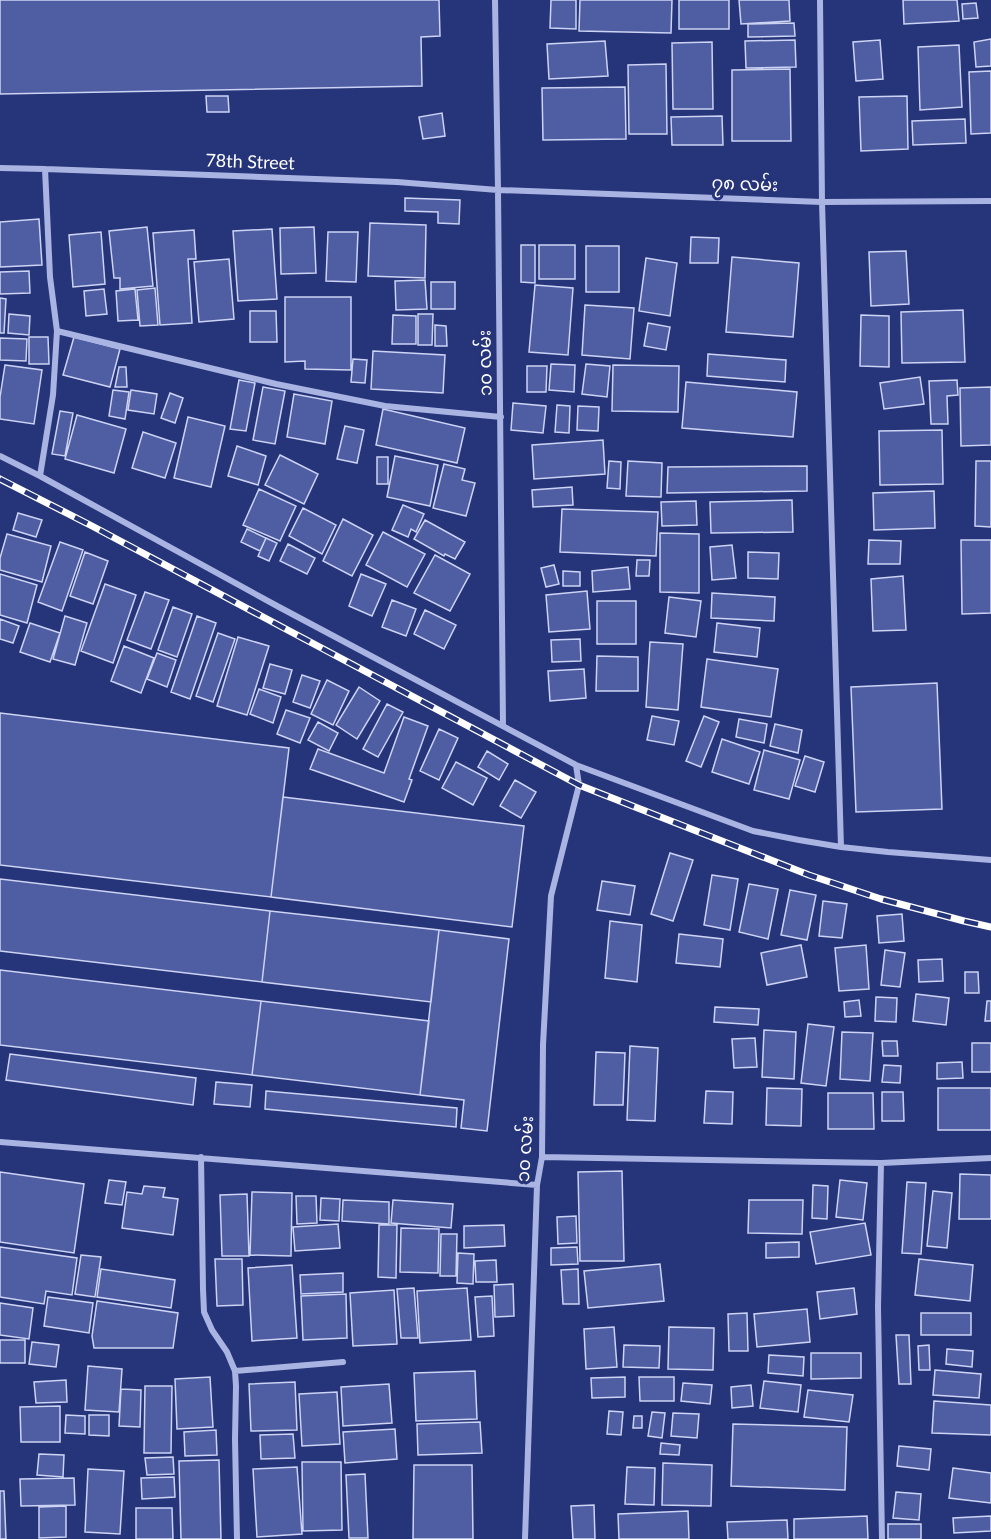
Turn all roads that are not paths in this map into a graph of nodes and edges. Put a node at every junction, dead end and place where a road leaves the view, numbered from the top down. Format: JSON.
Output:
{"nodes":[{"id":1,"x":495,"y":0,"type":"edge"},
{"id":2,"x":820,"y":0,"type":"edge"},
{"id":3,"x":0,"y":168,"type":"edge"},
{"id":4,"x":45,"y":169,"type":"junction"},
{"id":5,"x":498,"y":190,"type":"junction"},
{"id":6,"x":991,"y":201,"type":"edge"},
{"id":7,"x":822,"y":202,"type":"junction"},
{"id":8,"x":57,"y":331,"type":"junction"},
{"id":9,"x":501,"y":417,"type":"junction"},
{"id":10,"x":0,"y":456,"type":"edge"},
{"id":11,"x":40,"y":476,"type":"junction"},
{"id":12,"x":503,"y":725,"type":"junction"},
{"id":13,"x":576,"y":765,"type":"junction"},
{"id":14,"x":841,"y":847,"type":"junction"},
{"id":15,"x":991,"y":860,"type":"edge"},
{"id":16,"x":0,"y":1142,"type":"edge"},
{"id":17,"x":201,"y":1157,"type":"junction"},
{"id":18,"x":542,"y":1157,"type":"junction"},
{"id":19,"x":991,"y":1158,"type":"edge"},
{"id":20,"x":881,"y":1163,"type":"junction"},
{"id":21,"x":537,"y":1185,"type":"junction"},
{"id":22,"x":343,"y":1362,"type":"dead end"},
{"id":23,"x":235,"y":1371,"type":"junction"},
{"id":24,"x":237,"y":1539,"type":"edge"},
{"id":25,"x":525,"y":1539,"type":"edge"},
{"id":26,"x":882,"y":1539,"type":"edge"}],
"edges":[{"from":1,"to":5,"type":"street","name":"၁၀ လမ်း"},
{"from":2,"to":7,"type":"street"},
{"from":3,"to":4,"type":"street","name":"78th Street"},
{"from":4,"to":5,"type":"street","name":"78th Street"},
{"from":4,"to":8,"type":"street"},
{"from":5,"to":7,"type":"street","name":"၇၈ လမ်း"},
{"from":5,"to":9,"type":"street","name":"၁၀ လမ်း"},
{"from":6,"to":7,"type":"street","name":"၇၈ လမ်း"},
{"from":7,"to":14,"type":"street"},
{"from":8,"to":9,"type":"street"},
{"from":8,"to":11,"type":"street"},
{"from":9,"to":12,"type":"street","name":"၁၀ လမ်း"},
{"from":10,"to":11,"type":"street"},
{"from":11,"to":12,"type":"street"},
{"from":12,"to":13,"type":"street"},
{"from":13,"to":14,"type":"street"},
{"from":13,"to":18,"type":"street","name":"၁၀ လမ်း"},
{"from":14,"to":15,"type":"street"},
{"from":16,"to":17,"type":"street"},
{"from":17,"to":21,"type":"street"},
{"from":17,"to":23,"type":"street"},
{"from":18,"to":20,"type":"street"},
{"from":18,"to":21,"type":"street","name":"၁၀ လမ်း"},
{"from":19,"to":20,"type":"street"},
{"from":20,"to":26,"type":"street"},
{"from":21,"to":25,"type":"street","name":"၁၀ လမ်း"},
{"from":22,"to":23,"type":"street"},
{"from":23,"to":24,"type":"street"}]}
